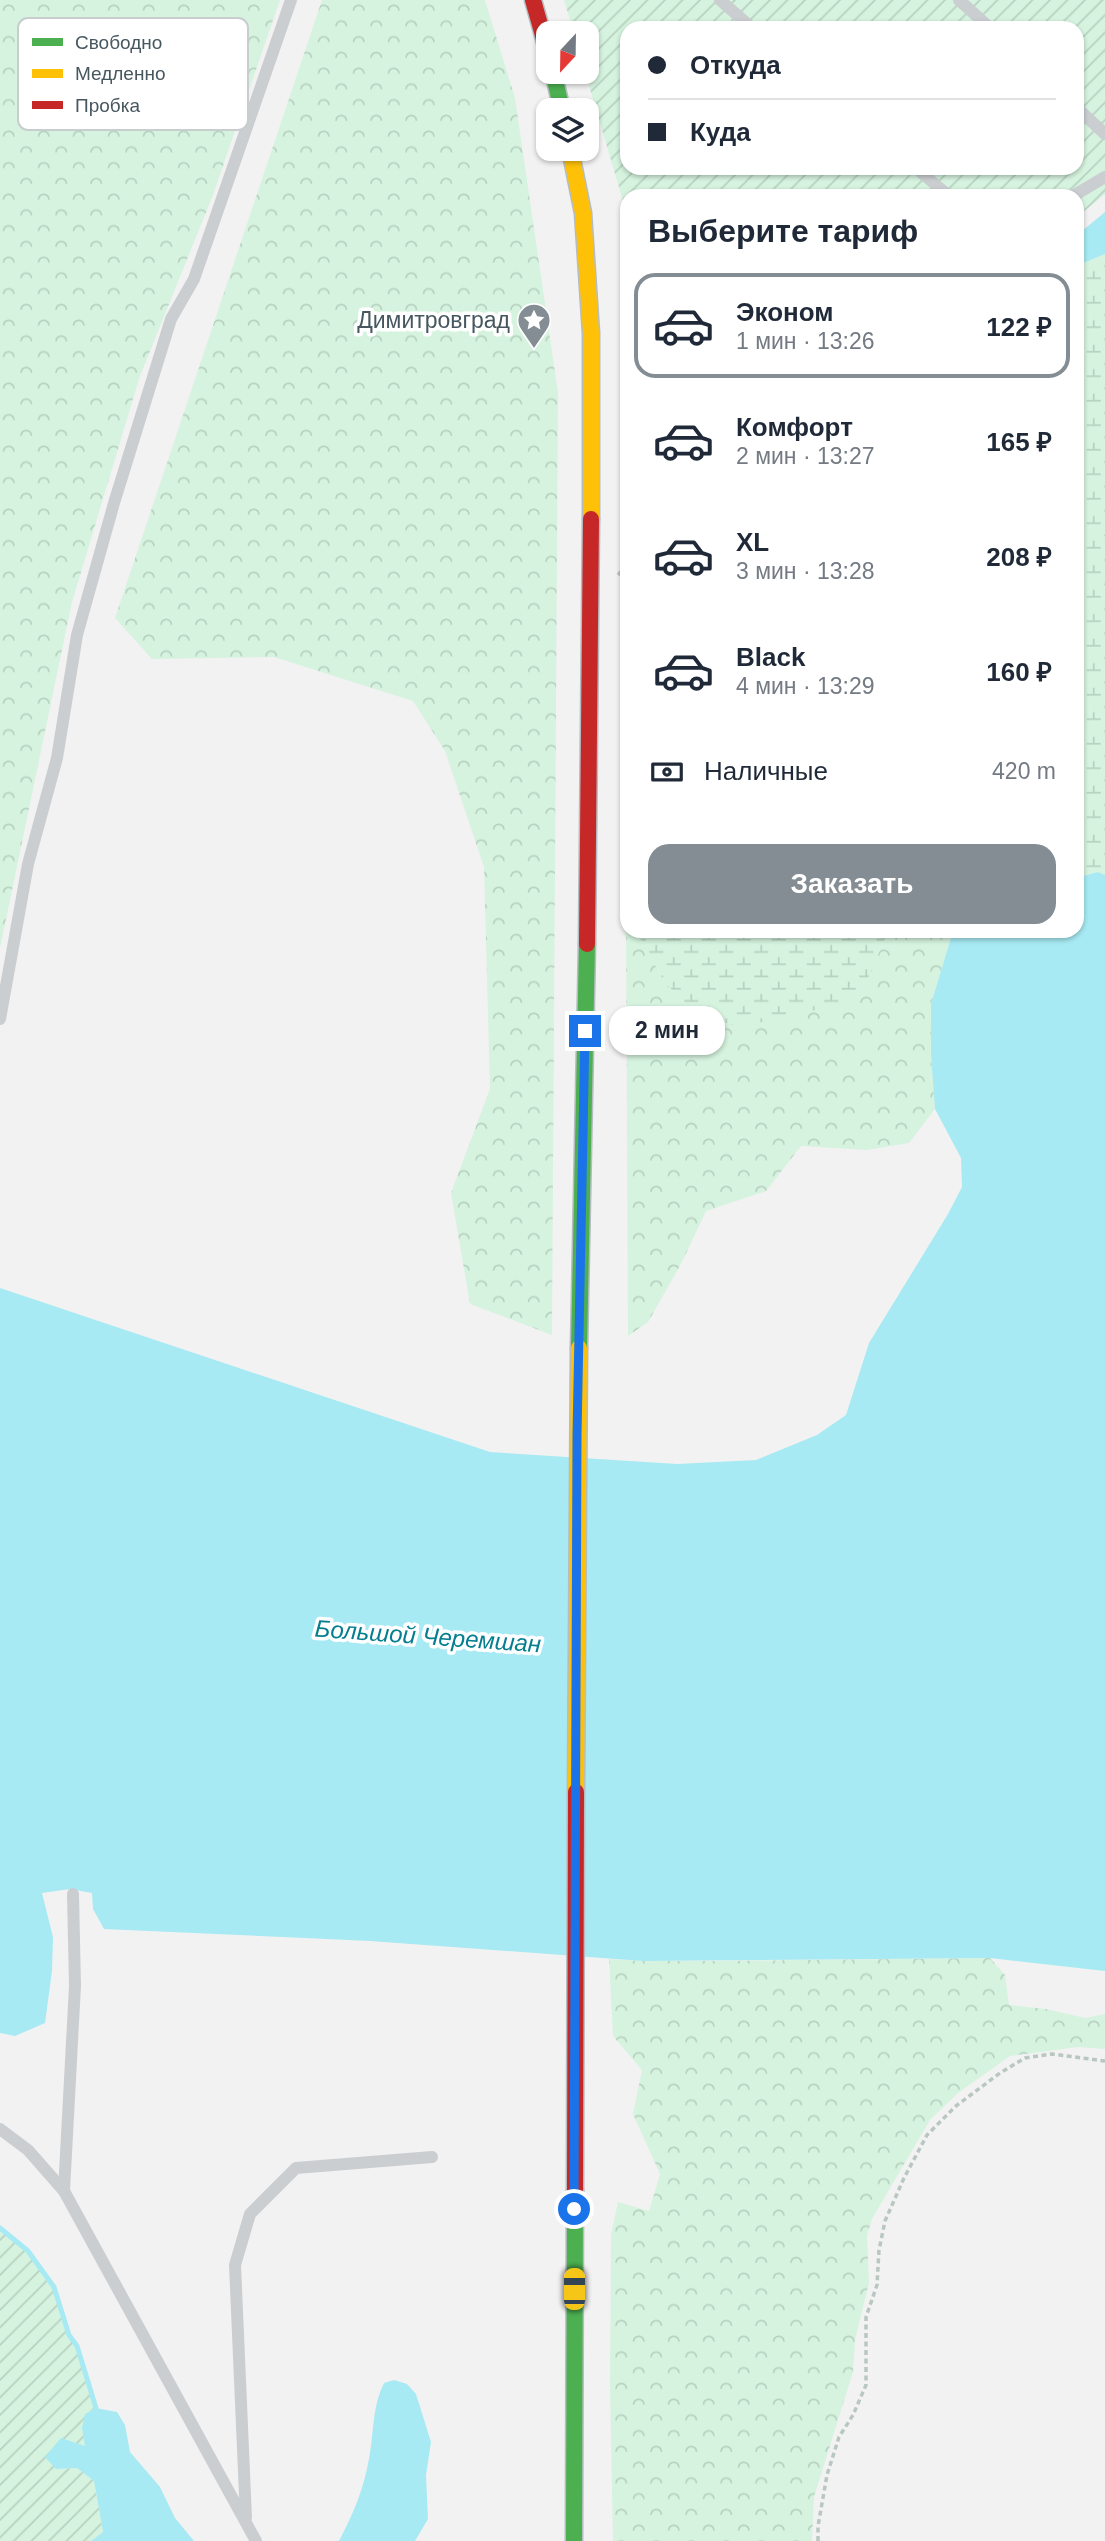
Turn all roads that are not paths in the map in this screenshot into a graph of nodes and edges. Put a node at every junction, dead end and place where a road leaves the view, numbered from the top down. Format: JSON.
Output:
{"nodes":[{"id":1,"x":291,"y":0,"type":"edge"},
{"id":2,"x":533,"y":0,"type":"edge"},
{"id":3,"x":720,"y":0,"type":"edge"},
{"id":4,"x":959,"y":0,"type":"edge"},
{"id":5,"x":539,"y":21,"type":"edge"},
{"id":6,"x":744,"y":21,"type":"edge"},
{"id":7,"x":982,"y":21,"type":"edge"},
{"id":8,"x":1084,"y":114,"type":"edge"},
{"id":9,"x":248,"y":124,"type":"edge"},
{"id":10,"x":246,"y":130,"type":"edge"},
{"id":11,"x":1105,"y":134,"type":"edge"},
{"id":12,"x":572,"y":161,"type":"edge"},
{"id":13,"x":924,"y":175,"type":"edge"},
{"id":14,"x":1105,"y":177,"type":"edge"},
{"id":15,"x":941,"y":189,"type":"edge"},
{"id":16,"x":1084,"y":189,"type":"edge"},
{"id":17,"x":0,"y":1019,"type":"edge"},
{"id":18,"x":73,"y":1894,"type":"dead end"},
{"id":19,"x":0,"y":2129,"type":"edge"},
{"id":20,"x":432,"y":2157,"type":"dead end"},
{"id":21,"x":64,"y":2191,"type":"junction"},
{"id":22,"x":246,"y":2518,"type":"junction"},
{"id":23,"x":257,"y":2541,"type":"edge"},
{"id":24,"x":574,"y":2541,"type":"edge"}],
"edges":[{"from":1,"to":9,"type":"lane"},
{"from":2,"to":5,"type":"highway"},
{"from":3,"to":6,"type":"lane"},
{"from":4,"to":7,"type":"lane"},
{"from":8,"to":11,"type":"lane"},
{"from":10,"to":17,"type":"lane"},
{"from":12,"to":24,"type":"highway"},
{"from":13,"to":15,"type":"lane"},
{"from":14,"to":16,"type":"lane"},
{"from":18,"to":21,"type":"lane"},
{"from":19,"to":21,"type":"lane"},
{"from":20,"to":22,"type":"lane"},
{"from":21,"to":22,"type":"lane"},
{"from":22,"to":23,"type":"lane"}]}
